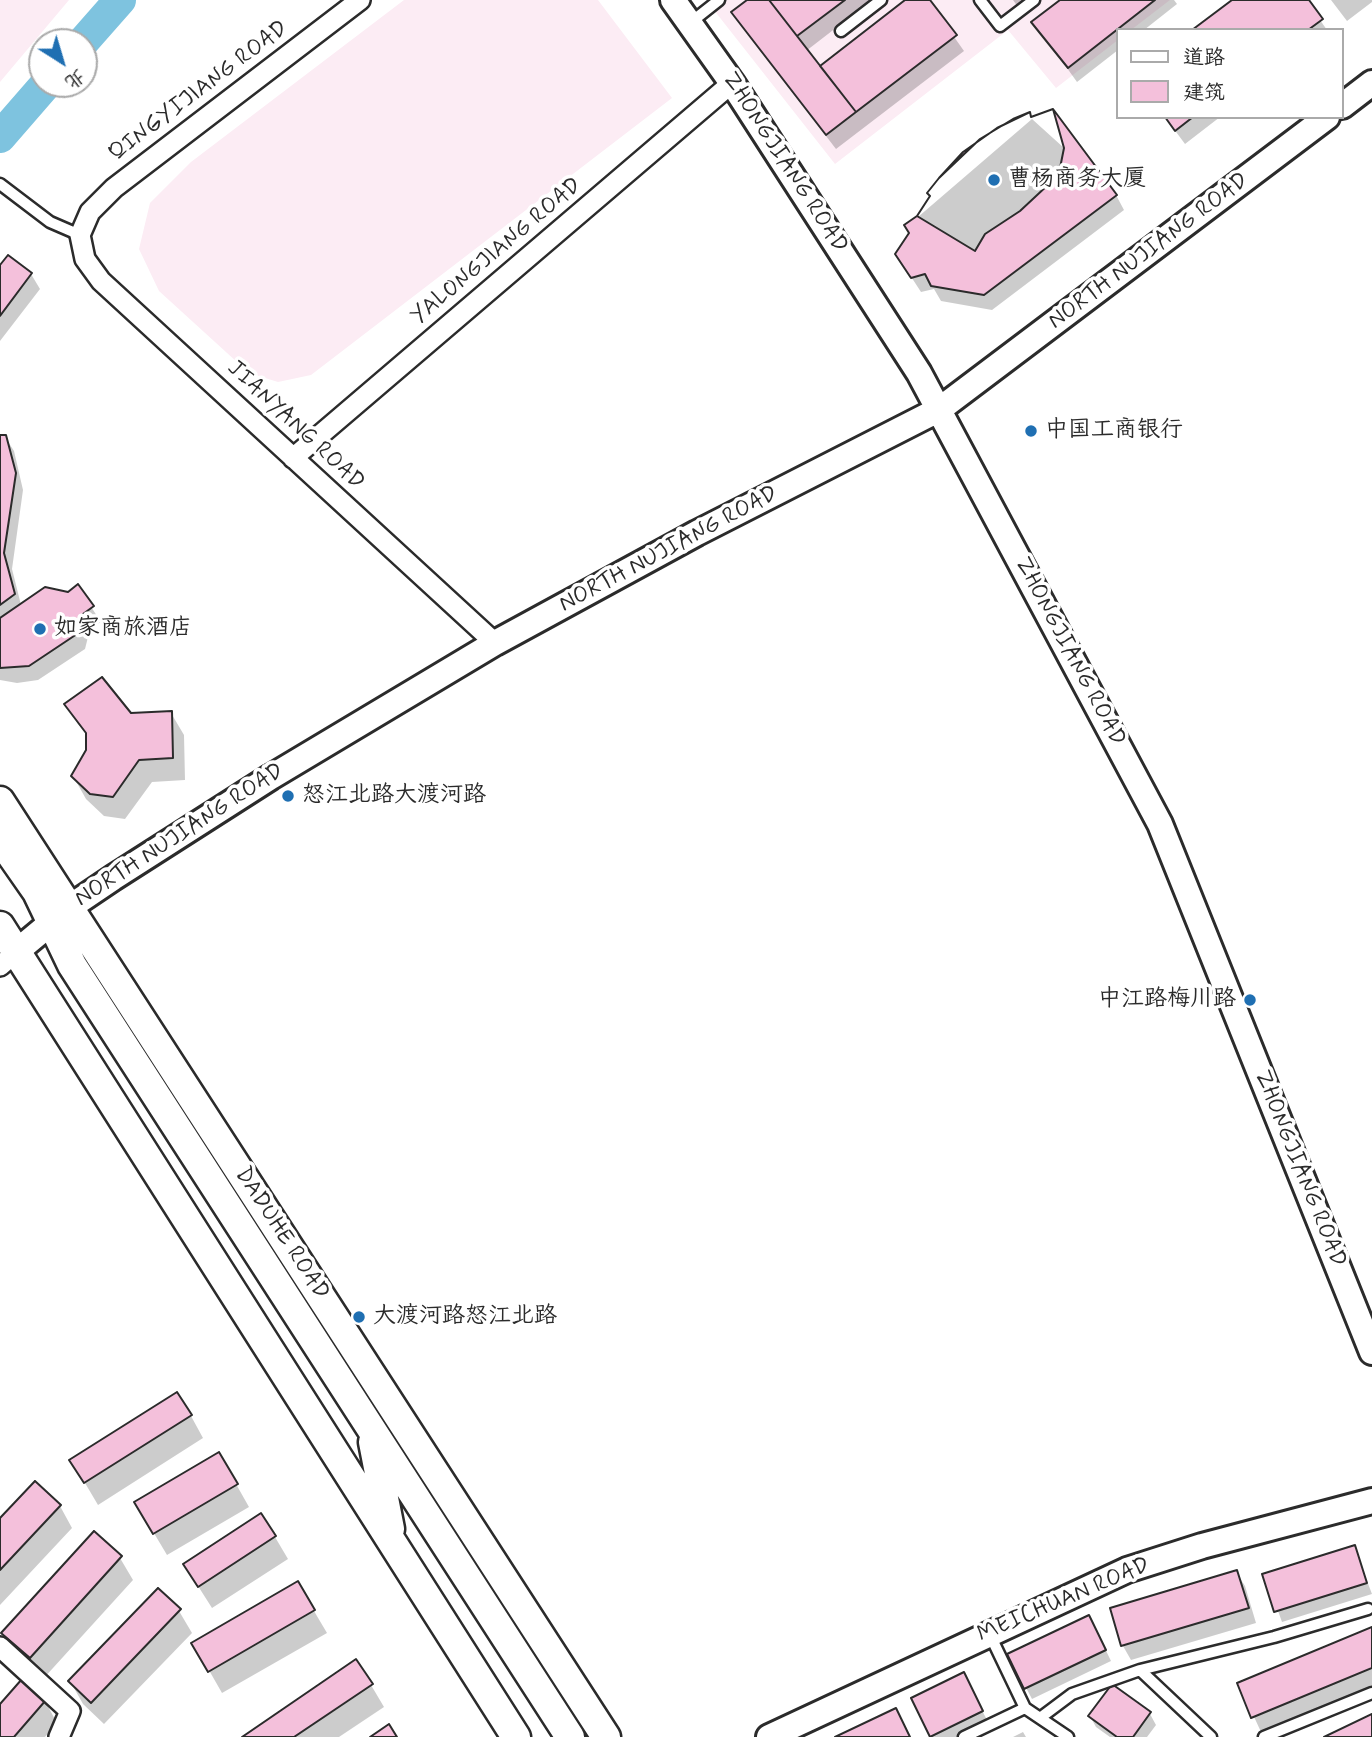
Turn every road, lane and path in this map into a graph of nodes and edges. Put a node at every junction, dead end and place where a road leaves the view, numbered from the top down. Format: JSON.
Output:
{"nodes":[{"id":1,"x":360,"y":0,"type":"edge"},
{"id":2,"x":673,"y":0,"type":"edge"},
{"id":3,"x":719,"y":0,"type":"edge"},
{"id":4,"x":881,"y":0,"type":"edge"},
{"id":5,"x":980,"y":0,"type":"edge"},
{"id":6,"x":1034,"y":0,"type":"edge"},
{"id":7,"x":690,"y":23,"type":"junction"},
{"id":8,"x":841,"y":31,"type":"dead end"},
{"id":9,"x":733,"y":83,"type":"junction"},
{"id":10,"x":1372,"y":83,"type":"edge"},
{"id":11,"x":1344,"y":104,"type":"edge"},
{"id":12,"x":1324,"y":119,"type":"edge"},
{"id":13,"x":0,"y":184,"type":"edge"},
{"id":14,"x":80,"y":235,"type":"junction"},
{"id":15,"x":940,"y":409,"type":"junction"},
{"id":16,"x":293,"y":458,"type":"junction"},
{"id":17,"x":495,"y":643,"type":"junction"},
{"id":18,"x":0,"y":801,"type":"edge"},
{"id":19,"x":0,"y":839,"type":"edge"},
{"id":20,"x":61,"y":914,"type":"junction"},
{"id":21,"x":0,"y":926,"type":"edge"},
{"id":22,"x":8,"y":959,"type":"edge"},
{"id":23,"x":102,"y":1089,"type":"junction"},
{"id":24,"x":188,"y":1148,"type":"junction"},
{"id":25,"x":1372,"y":1352,"type":"edge"},
{"id":26,"x":370,"y":1425,"type":"junction"},
{"id":27,"x":1372,"y":1501,"type":"edge"},
{"id":28,"x":393,"y":1545,"type":"junction"},
{"id":29,"x":1368,"y":1609,"type":"dead end"},
{"id":30,"x":989,"y":1632,"type":"junction"},
{"id":31,"x":0,"y":1647,"type":"edge"},
{"id":32,"x":1140,"y":1670,"type":"junction"},
{"id":33,"x":1372,"y":1693,"type":"edge"},
{"id":34,"x":1025,"y":1708,"type":"junction"},
{"id":35,"x":1040,"y":1718,"type":"junction"},
{"id":36,"x":59,"y":1737,"type":"edge"},
{"id":37,"x":516,"y":1737,"type":"edge"},
{"id":38,"x":569,"y":1737,"type":"edge"},
{"id":39,"x":606,"y":1737,"type":"edge"},
{"id":40,"x":769,"y":1737,"type":"edge"},
{"id":41,"x":964,"y":1737,"type":"edge"},
{"id":42,"x":1068,"y":1737,"type":"edge"},
{"id":43,"x":1211,"y":1737,"type":"edge"},
{"id":44,"x":1264,"y":1737,"type":"edge"}],
"edges":[{"from":1,"to":14,"type":"street","name":"QINGYIJIANG ROAD"},
{"from":2,"to":7,"type":"street","name":"ZHONGJIANG ROAD"},
{"from":3,"to":7,"type":"lane"},
{"from":4,"to":8,"type":"lane"},
{"from":5,"to":6,"type":"lane"},
{"from":7,"to":9,"type":"street","name":"ZHONGJIANG ROAD"},
{"from":9,"to":15,"type":"street","name":"ZHONGJIANG ROAD"},
{"from":9,"to":16,"type":"street","name":"YALONGJIANG ROAD"},
{"from":10,"to":11,"type":"street"},
{"from":12,"to":15,"type":"street","name":"NORTH NUJIANG ROAD"},
{"from":13,"to":14,"type":"lane"},
{"from":14,"to":16,"type":"street","name":"JIANYANG ROAD"},
{"from":15,"to":17,"type":"street","name":"NORTH NUJIANG ROAD"},
{"from":15,"to":25,"type":"street","name":"ZHONGJIANG ROAD"},
{"from":16,"to":17,"type":"street","name":"JIANYANG ROAD"},
{"from":17,"to":20,"type":"street","name":"NORTH NUJIANG ROAD"},
{"from":18,"to":20,"type":"main road","name":"DADUHE ROAD"},
{"from":19,"to":20,"type":"main road","name":"DADUHE ROAD"},
{"from":20,"to":22,"type":"street","name":"NORTH NUJIANG ROAD"},
{"from":20,"to":24,"type":"main road","name":"DADUHE ROAD"},
{"from":20,"to":39,"type":"main road","name":"DADUHE ROAD"},
{"from":21,"to":22,"type":"main road"},
{"from":22,"to":23,"type":"main road"},
{"from":23,"to":24,"type":"main road"},
{"from":23,"to":28,"type":"main road"},
{"from":24,"to":26,"type":"main road","name":"DADUHE ROAD"},
{"from":26,"to":28,"type":"main road"},
{"from":26,"to":38,"type":"main road","name":"DADUHE ROAD"},
{"from":27,"to":30,"type":"street","name":"MEICHUAN ROAD"},
{"from":28,"to":37,"type":"main road"},
{"from":29,"to":32,"type":"lane"},
{"from":30,"to":34,"type":"lane"},
{"from":30,"to":40,"type":"street","name":"MEICHUAN ROAD"},
{"from":31,"to":36,"type":"street"},
{"from":32,"to":35,"type":"lane"},
{"from":32,"to":43,"type":"lane"},
{"from":33,"to":44,"type":"lane"},
{"from":34,"to":35,"type":"lane"},
{"from":34,"to":41,"type":"lane"},
{"from":35,"to":42,"type":"lane"}]}
